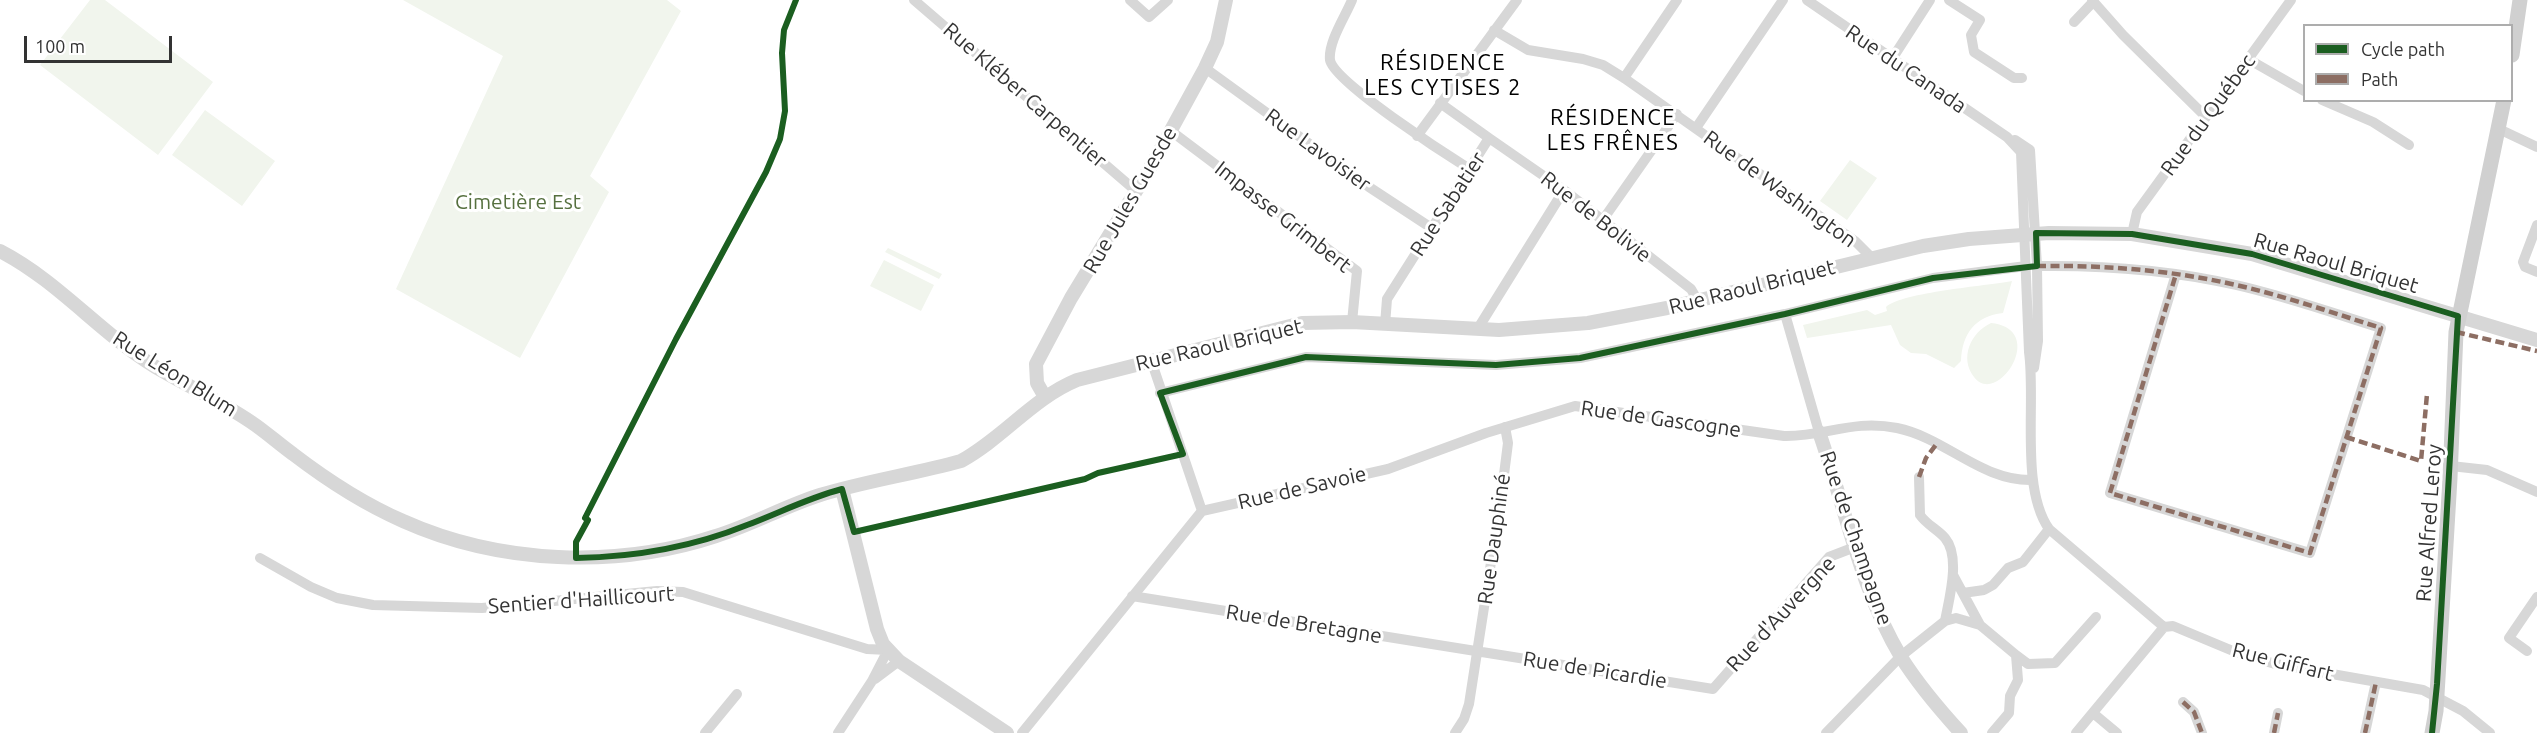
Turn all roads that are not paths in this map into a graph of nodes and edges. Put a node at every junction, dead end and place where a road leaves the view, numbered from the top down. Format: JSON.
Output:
{"nodes":[{"id":1,"x":914,"y":0,"type":"edge"},
{"id":2,"x":1130,"y":0,"type":"edge"},
{"id":3,"x":1168,"y":0,"type":"edge"},
{"id":4,"x":1226,"y":0,"type":"edge"},
{"id":5,"x":1352,"y":0,"type":"edge"},
{"id":6,"x":1517,"y":0,"type":"edge"},
{"id":7,"x":1677,"y":0,"type":"edge"},
{"id":8,"x":1783,"y":0,"type":"edge"},
{"id":9,"x":1807,"y":0,"type":"edge"},
{"id":10,"x":1930,"y":0,"type":"edge"},
{"id":11,"x":1949,"y":0,"type":"edge"},
{"id":12,"x":2291,"y":0,"type":"edge"},
{"id":13,"x":2520,"y":0,"type":"edge"},
{"id":14,"x":2093,"y":1,"type":"edge"},
{"id":15,"x":2074,"y":22,"type":"dead end"},
{"id":16,"x":1494,"y":30,"type":"junction"},
{"id":17,"x":2513,"y":43,"type":"edge"},
{"id":18,"x":1892,"y":59,"type":"junction"},
{"id":19,"x":2248,"y":59,"type":"junction"},
{"id":20,"x":1205,"y":68,"type":"junction"},
{"id":21,"x":1624,"y":78,"type":"junction"},
{"id":22,"x":2022,"y":78,"type":"dead end"},
{"id":23,"x":2303,"y":90,"type":"edge"},
{"id":24,"x":2326,"y":102,"type":"edge"},
{"id":25,"x":2504,"y":102,"type":"edge"},
{"id":26,"x":1440,"y":103,"type":"junction"},
{"id":27,"x":1677,"y":114,"type":"junction"},
{"id":28,"x":2206,"y":117,"type":"junction"},
{"id":29,"x":1696,"y":128,"type":"junction"},
{"id":30,"x":2499,"y":129,"type":"junction"},
{"id":31,"x":1171,"y":131,"type":"junction"},
{"id":32,"x":1417,"y":136,"type":"junction"},
{"id":33,"x":1490,"y":138,"type":"junction"},
{"id":34,"x":2409,"y":145,"type":"dead end"},
{"id":35,"x":2537,"y":147,"type":"edge"},
{"id":36,"x":1471,"y":170,"type":"junction"},
{"id":37,"x":1564,"y":190,"type":"junction"},
{"id":38,"x":1136,"y":191,"type":"junction"},
{"id":39,"x":1602,"y":221,"type":"junction"},
{"id":40,"x":2537,"y":225,"type":"edge"},
{"id":41,"x":1433,"y":229,"type":"junction"},
{"id":42,"x":2030,"y":233,"type":"junction"},
{"id":43,"x":2132,"y":234,"type":"junction"},
{"id":44,"x":0,"y":251,"type":"edge"},
{"id":45,"x":1872,"y":258,"type":"junction"},
{"id":46,"x":2031,"y":266,"type":"junction"},
{"id":47,"x":2537,"y":272,"type":"edge"},
{"id":48,"x":2176,"y":274,"type":"junction"},
{"id":49,"x":1698,"y":301,"type":"junction"},
{"id":50,"x":1785,"y":314,"type":"junction"},
{"id":51,"x":2458,"y":316,"type":"junction"},
{"id":52,"x":1352,"y":322,"type":"junction"},
{"id":53,"x":1385,"y":325,"type":"junction"},
{"id":54,"x":1477,"y":330,"type":"junction"},
{"id":55,"x":2537,"y":340,"type":"edge"},
{"id":56,"x":1151,"y":360,"type":"junction"},
{"id":57,"x":1160,"y":393,"type":"junction"},
{"id":58,"x":1045,"y":397,"type":"junction"},
{"id":59,"x":1505,"y":427,"type":"junction"},
{"id":60,"x":1819,"y":432,"type":"junction"},
{"id":61,"x":2451,"y":466,"type":"junction"},
{"id":62,"x":1919,"y":477,"type":"dead end"},
{"id":63,"x":2033,"y":480,"type":"junction"},
{"id":64,"x":842,"y":489,"type":"junction"},
{"id":65,"x":2537,"y":492,"type":"edge"},
{"id":66,"x":1202,"y":512,"type":"junction"},
{"id":67,"x":2049,"y":529,"type":"junction"},
{"id":68,"x":1855,"y":547,"type":"junction"},
{"id":69,"x":260,"y":558,"type":"dead end"},
{"id":70,"x":1953,"y":576,"type":"junction"},
{"id":71,"x":1963,"y":593,"type":"junction"},
{"id":72,"x":1132,"y":596,"type":"junction"},
{"id":73,"x":2537,"y":597,"type":"edge"},
{"id":74,"x":2096,"y":617,"type":"dead end"},
{"id":75,"x":1945,"y":621,"type":"junction"},
{"id":76,"x":1980,"y":625,"type":"junction"},
{"id":77,"x":2164,"y":627,"type":"junction"},
{"id":78,"x":888,"y":650,"type":"junction"},
{"id":79,"x":2527,"y":651,"type":"dead end"},
{"id":80,"x":1477,"y":652,"type":"junction"},
{"id":81,"x":2016,"y":655,"type":"junction"},
{"id":82,"x":1901,"y":656,"type":"junction"},
{"id":83,"x":899,"y":661,"type":"junction"},
{"id":84,"x":872,"y":681,"type":"junction"},
{"id":85,"x":2376,"y":682,"type":"junction"},
{"id":86,"x":1713,"y":689,"type":"joint"},
{"id":87,"x":737,"y":694,"type":"dead end"},
{"id":88,"x":2436,"y":696,"type":"junction"},
{"id":89,"x":2183,"y":702,"type":"dead end"},
{"id":90,"x":2093,"y":713,"type":"junction"},
{"id":91,"x":2277,"y":713,"type":"dead end"},
{"id":92,"x":705,"y":733,"type":"edge"},
{"id":93,"x":838,"y":733,"type":"edge"},
{"id":94,"x":1007,"y":733,"type":"edge"},
{"id":95,"x":1022,"y":733,"type":"edge"},
{"id":96,"x":1455,"y":733,"type":"edge"},
{"id":97,"x":1826,"y":733,"type":"edge"},
{"id":98,"x":1961,"y":733,"type":"edge"},
{"id":99,"x":1992,"y":733,"type":"edge"},
{"id":100,"x":2076,"y":733,"type":"edge"},
{"id":101,"x":2117,"y":733,"type":"edge"},
{"id":102,"x":2202,"y":733,"type":"edge"},
{"id":103,"x":2274,"y":733,"type":"edge"},
{"id":104,"x":2365,"y":733,"type":"edge"},
{"id":105,"x":2432,"y":733,"type":"edge"},
{"id":106,"x":2490,"y":733,"type":"edge"}],
"edges":[{"from":1,"to":38,"type":"street","name":"Rue Kléber Carpentier"},
{"from":2,"to":3,"type":"street"},
{"from":4,"to":20,"type":"street","name":"Rue Jules Guesde"},
{"from":5,"to":32,"type":"street"},
{"from":6,"to":16,"type":"street"},
{"from":7,"to":21,"type":"street"},
{"from":8,"to":29,"type":"street"},
{"from":9,"to":18,"type":"street","name":"Rue du Canada"},
{"from":10,"to":18,"type":"street"},
{"from":11,"to":22,"type":"street"},
{"from":12,"to":19,"type":"street","name":"Rue du Québec"},
{"from":13,"to":17,"type":"main road"},
{"from":14,"to":15,"type":"street"},
{"from":14,"to":28,"type":"street"},
{"from":16,"to":21,"type":"street","name":"Rue de Washington"},
{"from":16,"to":26,"type":"street"},
{"from":18,"to":42,"type":"street","name":"Rue du Canada"},
{"from":19,"to":23,"type":"street"},
{"from":19,"to":28,"type":"street","name":"Rue du Québec"},
{"from":20,"to":31,"type":"street","name":"Rue Jules Guesde"},
{"from":20,"to":41,"type":"street","name":"Rue Lavoisier"},
{"from":21,"to":27,"type":"street","name":"Rue de Washington"},
{"from":24,"to":34,"type":"street"},
{"from":25,"to":30,"type":"main road","name":"Rue Alfred Leroy"},
{"from":26,"to":32,"type":"street"},
{"from":26,"to":33,"type":"street","name":"Rue Sabatier"},
{"from":27,"to":29,"type":"street","name":"Rue de Washington"},
{"from":27,"to":39,"type":"street"},
{"from":28,"to":43,"type":"street","name":"Rue du Québec"},
{"from":29,"to":45,"type":"street","name":"Rue de Washington"},
{"from":30,"to":35,"type":"street"},
{"from":30,"to":51,"type":"main road","name":"Rue Alfred Leroy"},
{"from":31,"to":38,"type":"street","name":"Rue Jules Guesde"},
{"from":31,"to":52,"type":"street","name":"Impasse Grimbert"},
{"from":32,"to":36,"type":"street"},
{"from":33,"to":36,"type":"street","name":"Rue Sabatier"},
{"from":33,"to":37,"type":"street","name":"Rue de Bolivie"},
{"from":36,"to":41,"type":"street","name":"Rue Sabatier"},
{"from":37,"to":39,"type":"street","name":"Rue de Bolivie"},
{"from":37,"to":54,"type":"street"},
{"from":38,"to":58,"type":"street","name":"Rue Jules Guesde"},
{"from":39,"to":49,"type":"street","name":"Rue de Bolivie"},
{"from":40,"to":47,"type":"street"},
{"from":41,"to":53,"type":"street","name":"Rue Sabatier"},
{"from":42,"to":43,"type":"street","name":"Rue Raoul Briquet"},
{"from":42,"to":45,"type":"street","name":"Rue Raoul Briquet"},
{"from":42,"to":46,"type":"street","name":"Rue du Canada"},
{"from":43,"to":51,"type":"street","name":"Rue Raoul Briquet"},
{"from":44,"to":64,"type":"street","name":"Rue Léon Blum"},
{"from":45,"to":49,"type":"street","name":"Rue Raoul Briquet"},
{"from":46,"to":48,"type":"street"},
{"from":46,"to":50,"type":"street"},
{"from":46,"to":63,"type":"street","name":"Rue du Canada"},
{"from":48,"to":48,"type":"street"},
{"from":49,"to":54,"type":"street","name":"Rue Raoul Briquet"},
{"from":50,"to":57,"type":"street"},
{"from":50,"to":60,"type":"street","name":"Rue de Champagne"},
{"from":51,"to":55,"type":"street","name":"Rue Raoul Briquet"},
{"from":51,"to":61,"type":"main road","name":"Rue Alfred Leroy"},
{"from":52,"to":53,"type":"street","name":"Rue Raoul Briquet"},
{"from":52,"to":56,"type":"street","name":"Rue Raoul Briquet"},
{"from":53,"to":54,"type":"street","name":"Rue Raoul Briquet"},
{"from":56,"to":57,"type":"street"},
{"from":56,"to":58,"type":"street","name":"Rue Raoul Briquet"},
{"from":57,"to":66,"type":"street"},
{"from":58,"to":64,"type":"street","name":"Rue Raoul Briquet"},
{"from":59,"to":60,"type":"street","name":"Rue de Gascogne"},
{"from":59,"to":66,"type":"street","name":"Rue de Savoie"},
{"from":59,"to":80,"type":"street","name":"Rue Dauphiné"},
{"from":60,"to":63,"type":"street","name":"Rue de Gascogne"},
{"from":60,"to":68,"type":"street","name":"Rue de Champagne"},
{"from":61,"to":65,"type":"street"},
{"from":61,"to":88,"type":"main road","name":"Rue Alfred Leroy"},
{"from":62,"to":70,"type":"street"},
{"from":63,"to":67,"type":"street","name":"Rue du Canada"},
{"from":64,"to":78,"type":"street"},
{"from":66,"to":72,"type":"street"},
{"from":67,"to":71,"type":"street"},
{"from":67,"to":77,"type":"street"},
{"from":68,"to":82,"type":"street","name":"Rue de Champagne"},
{"from":68,"to":86,"type":"street","name":"Rue d'Auvergne"},
{"from":69,"to":78,"type":"street","name":"Sentier d'Haillicourt"},
{"from":70,"to":71,"type":"street"},
{"from":70,"to":75,"type":"street"},
{"from":71,"to":76,"type":"street"},
{"from":72,"to":80,"type":"street","name":"Rue de Bretagne"},
{"from":72,"to":95,"type":"street"},
{"from":73,"to":79,"type":"street"},
{"from":74,"to":81,"type":"street"},
{"from":75,"to":76,"type":"street"},
{"from":75,"to":82,"type":"street"},
{"from":76,"to":81,"type":"street"},
{"from":77,"to":85,"type":"street","name":"Rue Giffart"},
{"from":77,"to":90,"type":"street"},
{"from":78,"to":83,"type":"street"},
{"from":78,"to":84,"type":"street"},
{"from":80,"to":86,"type":"street","name":"Rue de Picardie"},
{"from":80,"to":96,"type":"street","name":"Rue Dauphiné"},
{"from":81,"to":99,"type":"street"},
{"from":82,"to":97,"type":"street"},
{"from":82,"to":98,"type":"street","name":"Rue de Champagne"},
{"from":83,"to":84,"type":"street"},
{"from":83,"to":94,"type":"street"},
{"from":84,"to":93,"type":"street"},
{"from":85,"to":88,"type":"street","name":"Rue Giffart"},
{"from":85,"to":104,"type":"street"},
{"from":87,"to":92,"type":"street"},
{"from":88,"to":105,"type":"main road","name":"Rue Alfred Leroy"},
{"from":88,"to":106,"type":"street","name":"Rue Giffart"},
{"from":89,"to":102,"type":"street"},
{"from":90,"to":100,"type":"street"},
{"from":90,"to":101,"type":"street"},
{"from":91,"to":103,"type":"street"}]}
